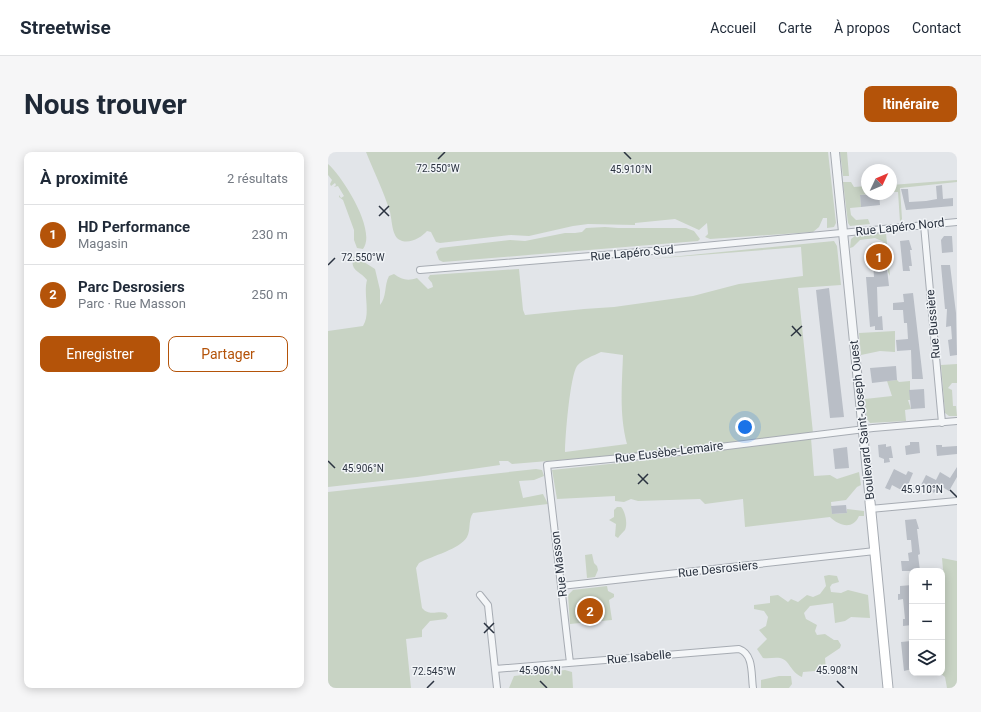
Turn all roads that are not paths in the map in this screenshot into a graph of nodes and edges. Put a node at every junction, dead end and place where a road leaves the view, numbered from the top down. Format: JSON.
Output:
{"nodes":[{"id":1,"x":835,"y":152,"type":"edge"},
{"id":2,"x":957,"y":222,"type":"edge"},
{"id":3,"x":924,"y":225,"type":"junction"},
{"id":4,"x":843,"y":233,"type":"junction"},
{"id":5,"x":420,"y":270,"type":"dead end"},
{"id":6,"x":957,"y":421,"type":"edge"},
{"id":7,"x":942,"y":423,"type":"junction"},
{"id":8,"x":862,"y":430,"type":"junction"},
{"id":9,"x":547,"y":465,"type":"joint"},
{"id":10,"x":957,"y":501,"type":"edge"},
{"id":11,"x":870,"y":505,"type":"junction"},
{"id":12,"x":875,"y":551,"type":"junction"},
{"id":13,"x":562,"y":586,"type":"junction"},
{"id":14,"x":480,"y":596,"type":"dead end"},
{"id":15,"x":570,"y":663,"type":"junction"},
{"id":16,"x":495,"y":669,"type":"junction"},
{"id":17,"x":497,"y":688,"type":"edge"},
{"id":18,"x":753,"y":688,"type":"edge"},
{"id":19,"x":888,"y":688,"type":"edge"}],
"edges":[{"from":1,"to":4,"type":"street","name":"Boulevard Saint-Joseph Ouest"},
{"from":2,"to":3,"type":"street","name":"Rue Lapéro Nord"},
{"from":3,"to":4,"type":"street","name":"Rue Lapéro Nord"},
{"from":3,"to":7,"type":"street","name":"Rue Bussière"},
{"from":4,"to":5,"type":"street","name":"Rue Lapéro Sud"},
{"from":4,"to":8,"type":"street","name":"Boulevard Saint-Joseph Ouest"},
{"from":6,"to":7,"type":"street","name":"Rue Eusèbe-Lemaire"},
{"from":7,"to":8,"type":"street","name":"Rue Eusèbe-Lemaire"},
{"from":8,"to":9,"type":"street","name":"Rue Eusèbe-Lemaire"},
{"from":8,"to":11,"type":"street","name":"Boulevard Saint-Joseph Ouest"},
{"from":9,"to":13,"type":"street","name":"Rue Masson"},
{"from":10,"to":11,"type":"street"},
{"from":11,"to":12,"type":"main road","name":"Boulevard Saint-Joseph Ouest"},
{"from":12,"to":13,"type":"street","name":"Rue Desrosiers"},
{"from":12,"to":19,"type":"main road","name":"Boulevard Saint-Joseph Ouest"},
{"from":13,"to":15,"type":"street","name":"Rue Masson"},
{"from":14,"to":16,"type":"street"},
{"from":15,"to":16,"type":"street","name":"Rue Isabelle"},
{"from":15,"to":18,"type":"street","name":"Rue Isabelle"},
{"from":16,"to":17,"type":"street"}]}
